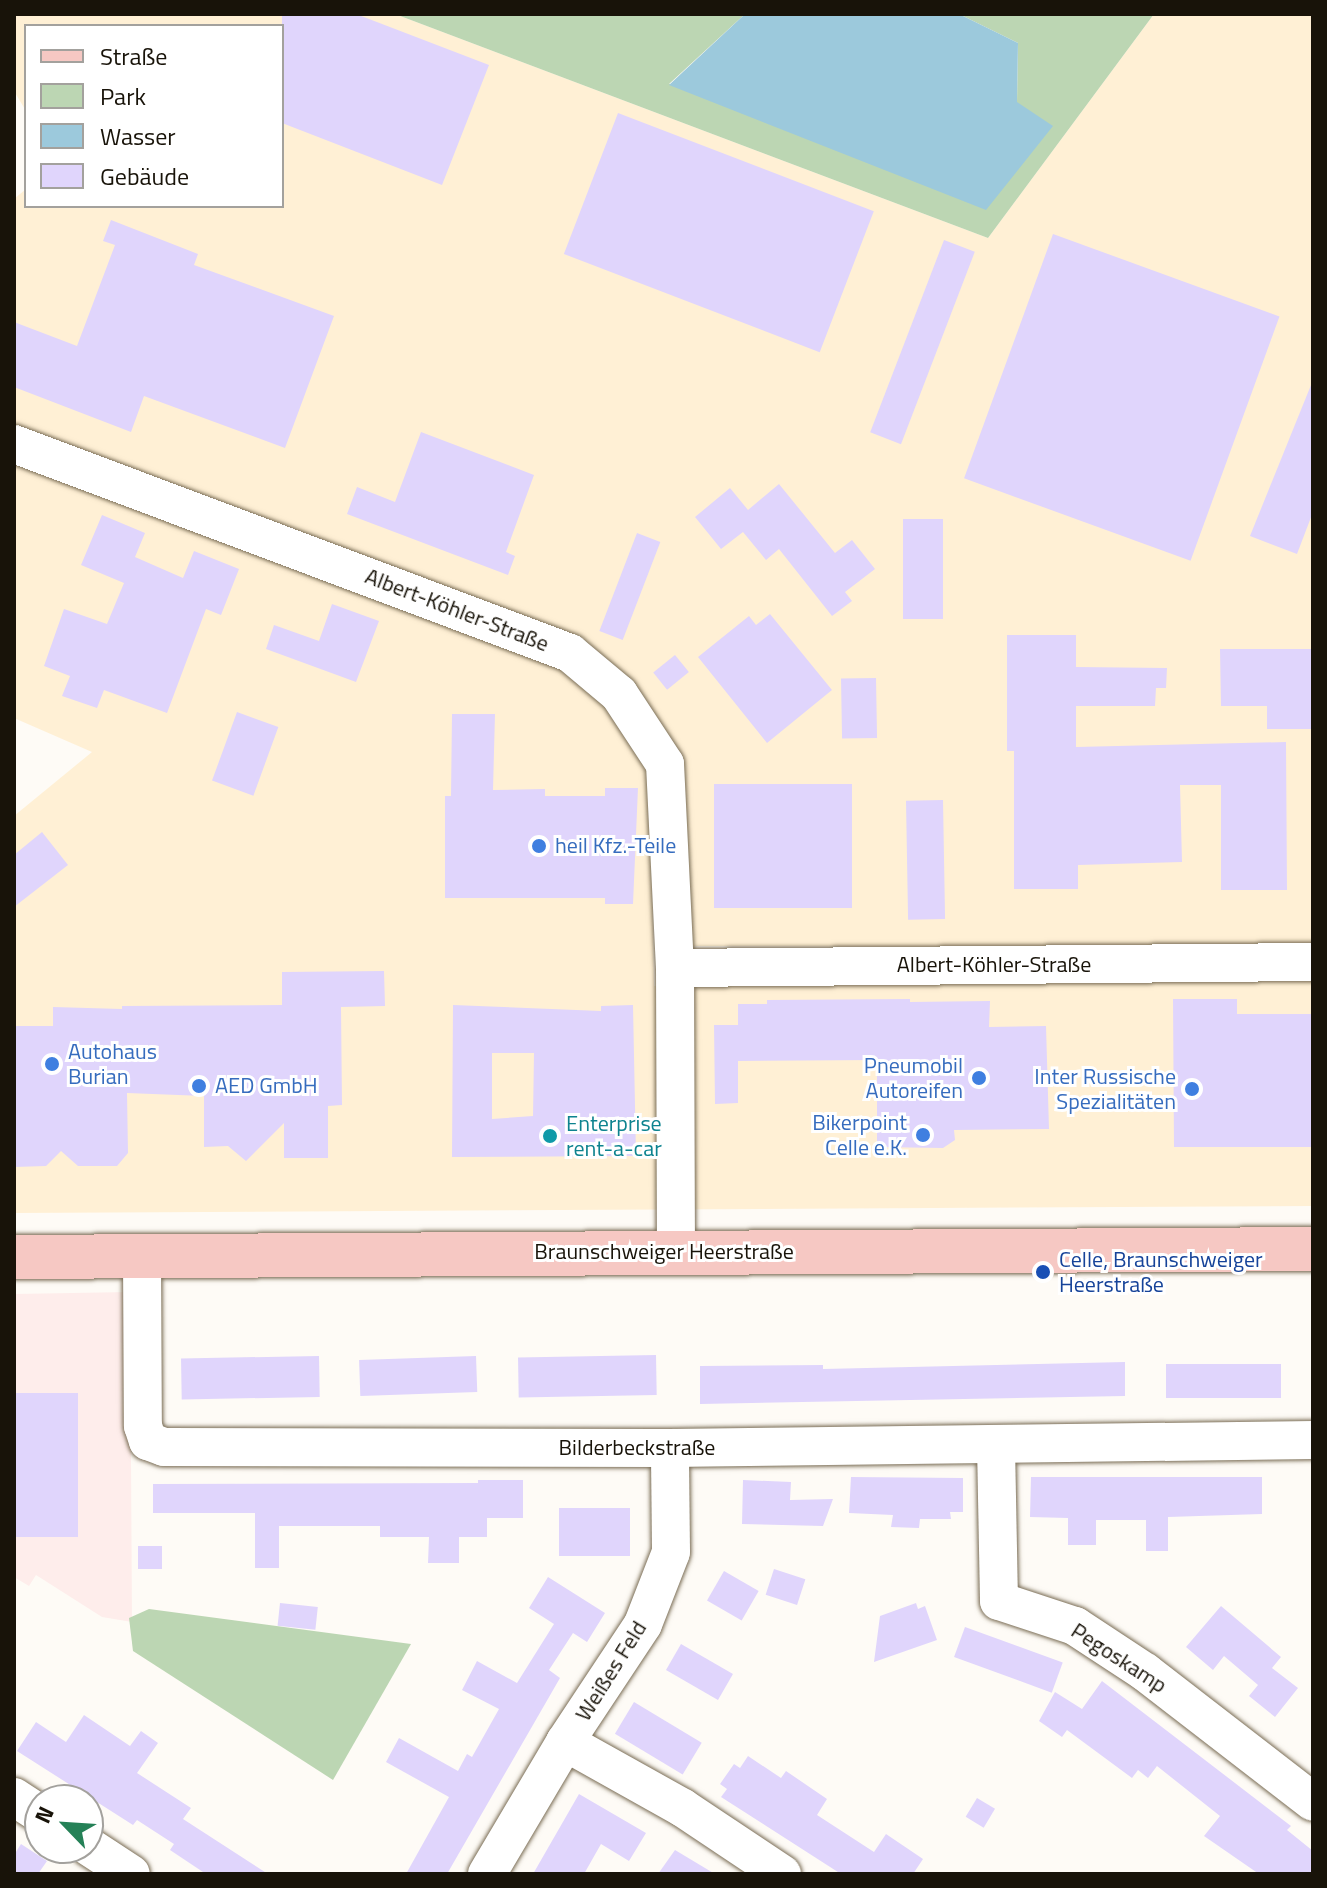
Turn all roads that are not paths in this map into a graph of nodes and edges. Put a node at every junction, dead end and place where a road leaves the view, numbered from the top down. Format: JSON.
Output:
{"nodes":[{"id":1,"x":14,"y":444,"type":"edge"},
{"id":2,"x":1313,"y":962,"type":"edge"},
{"id":3,"x":675,"y":968,"type":"junction"},
{"id":4,"x":1313,"y":1249,"type":"edge"},
{"id":5,"x":676,"y":1252,"type":"junction"},
{"id":6,"x":14,"y":1257,"type":"edge"},
{"id":7,"x":142,"y":1257,"type":"junction"},
{"id":8,"x":1313,"y":1440,"type":"edge"},
{"id":9,"x":996,"y":1445,"type":"junction"},
{"id":10,"x":670,"y":1448,"type":"junction"},
{"id":11,"x":565,"y":1742,"type":"junction"},
{"id":12,"x":1313,"y":1802,"type":"edge"},
{"id":13,"x":104,"y":1856,"type":"edge"},
{"id":14,"x":131,"y":1874,"type":"edge"},
{"id":15,"x":487,"y":1874,"type":"edge"},
{"id":16,"x":782,"y":1874,"type":"edge"}],
"edges":[{"from":1,"to":3,"type":"street","name":"Albert-Köhler-Straße"},
{"from":2,"to":3,"type":"street","name":"Albert-Köhler-Straße"},
{"from":3,"to":5,"type":"street","name":"Albert-Köhler-Straße"},
{"from":4,"to":5,"type":"main road","name":"Braunschweiger Heerstraße"},
{"from":5,"to":7,"type":"main road","name":"Braunschweiger Heerstraße"},
{"from":6,"to":7,"type":"main road","name":"Braunschweiger Heerstraße"},
{"from":7,"to":10,"type":"street","name":"Bilderbeckstraße"},
{"from":8,"to":9,"type":"street","name":"Bilderbeckstraße"},
{"from":9,"to":10,"type":"street","name":"Bilderbeckstraße"},
{"from":9,"to":12,"type":"street","name":"Pegoskamp"},
{"from":10,"to":11,"type":"street","name":"Weißes Feld"},
{"from":11,"to":15,"type":"street","name":"Weißes Feld"},
{"from":11,"to":16,"type":"street"},
{"from":13,"to":14,"type":"street"}]}
